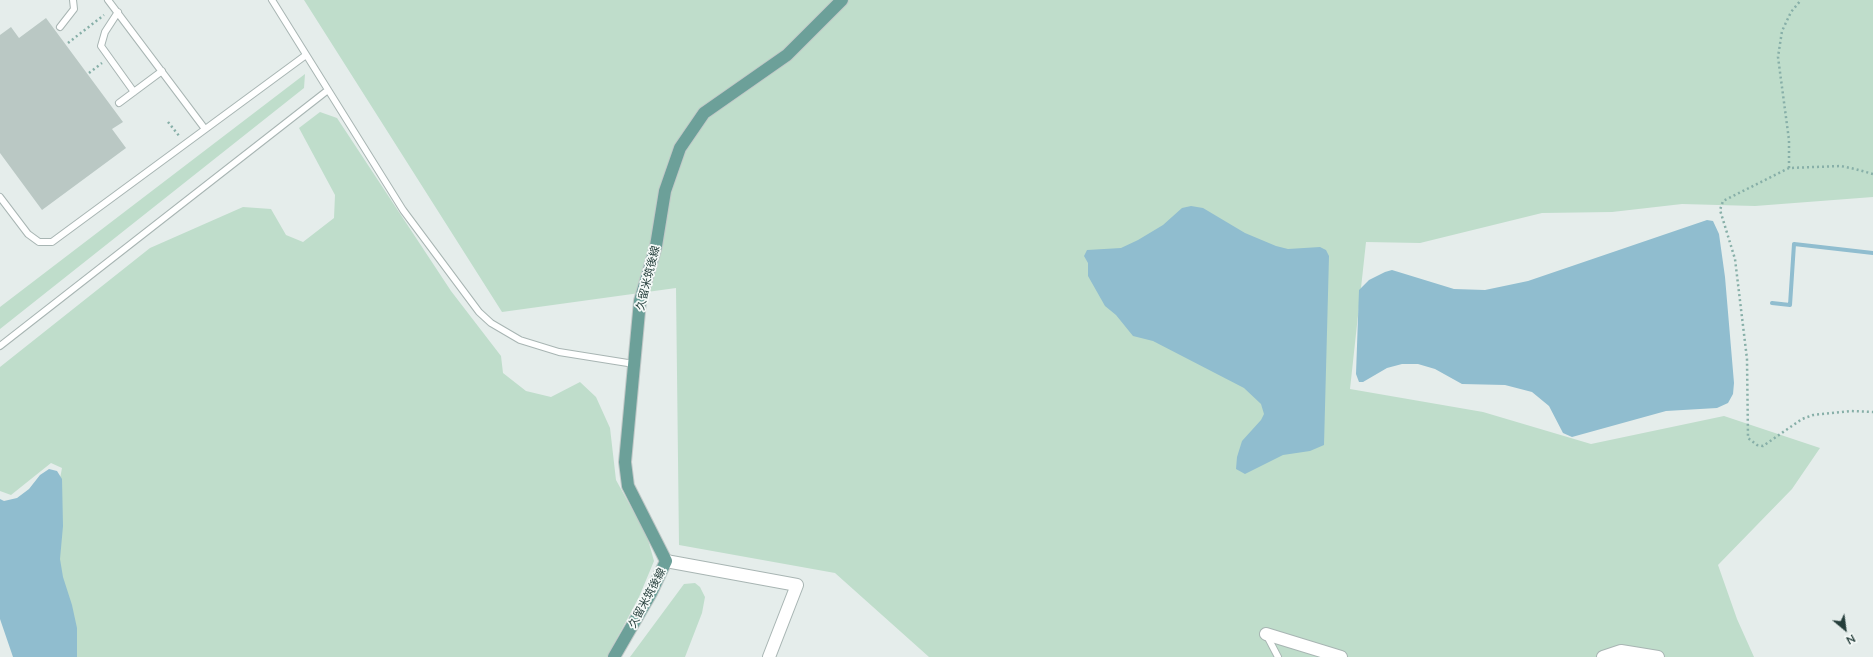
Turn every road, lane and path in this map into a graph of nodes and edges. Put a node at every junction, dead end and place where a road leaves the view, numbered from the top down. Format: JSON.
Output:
{"nodes":[{"id":1,"x":73,"y":0,"type":"edge"},
{"id":2,"x":108,"y":0,"type":"edge"},
{"id":3,"x":272,"y":0,"type":"edge"},
{"id":4,"x":842,"y":0,"type":"edge"},
{"id":5,"x":1801,"y":0,"type":"edge"},
{"id":6,"x":116,"y":10,"type":"junction"},
{"id":7,"x":60,"y":27,"type":"dead end"},
{"id":8,"x":68,"y":42,"type":"dead end"},
{"id":9,"x":306,"y":55,"type":"junction"},
{"id":10,"x":109,"y":58,"type":"junction"},
{"id":11,"x":162,"y":71,"type":"junction"},
{"id":12,"x":89,"y":73,"type":"dead end"},
{"id":13,"x":328,"y":90,"type":"junction"},
{"id":14,"x":134,"y":92,"type":"junction"},
{"id":15,"x":119,"y":103,"type":"dead end"},
{"id":16,"x":168,"y":122,"type":"dead end"},
{"id":17,"x":205,"y":129,"type":"junction"},
{"id":18,"x":185,"y":144,"type":"junction"},
{"id":19,"x":1789,"y":168,"type":"junction"},
{"id":20,"x":1873,"y":174,"type":"edge"},
{"id":21,"x":0,"y":197,"type":"edge"},
{"id":22,"x":0,"y":346,"type":"edge"},
{"id":23,"x":634,"y":364,"type":"junction"},
{"id":24,"x":1873,"y":412,"type":"edge"},
{"id":25,"x":666,"y":561,"type":"junction"},
{"id":26,"x":1266,"y":634,"type":"joint"},
{"id":27,"x":614,"y":657,"type":"edge"},
{"id":28,"x":769,"y":657,"type":"edge"},
{"id":29,"x":1278,"y":657,"type":"edge"},
{"id":30,"x":1341,"y":657,"type":"edge"},
{"id":31,"x":1603,"y":657,"type":"edge"},
{"id":32,"x":1658,"y":657,"type":"edge"}],
"edges":[{"from":1,"to":7,"type":"lane"},
{"from":2,"to":6,"type":"lane"},
{"from":3,"to":9,"type":"lane"},
{"from":4,"to":23,"type":"main road","name":"久留米筑後線"},
{"from":5,"to":19,"type":"path"},
{"from":6,"to":8,"type":"path"},
{"from":6,"to":10,"type":"lane"},
{"from":6,"to":11,"type":"lane"},
{"from":9,"to":13,"type":"lane"},
{"from":9,"to":17,"type":"lane"},
{"from":10,"to":12,"type":"path"},
{"from":10,"to":14,"type":"lane"},
{"from":11,"to":14,"type":"lane"},
{"from":11,"to":17,"type":"lane"},
{"from":13,"to":22,"type":"lane"},
{"from":13,"to":23,"type":"lane"},
{"from":14,"to":15,"type":"lane"},
{"from":16,"to":18,"type":"path"},
{"from":17,"to":18,"type":"lane"},
{"from":18,"to":21,"type":"lane"},
{"from":19,"to":20,"type":"path"},
{"from":19,"to":24,"type":"path"},
{"from":23,"to":25,"type":"main road","name":"久留米筑後線"},
{"from":25,"to":27,"type":"main road","name":"久留米筑後線"},
{"from":25,"to":28,"type":"street"},
{"from":26,"to":29,"type":"lane"},
{"from":26,"to":30,"type":"street"},
{"from":31,"to":32,"type":"street"}]}
